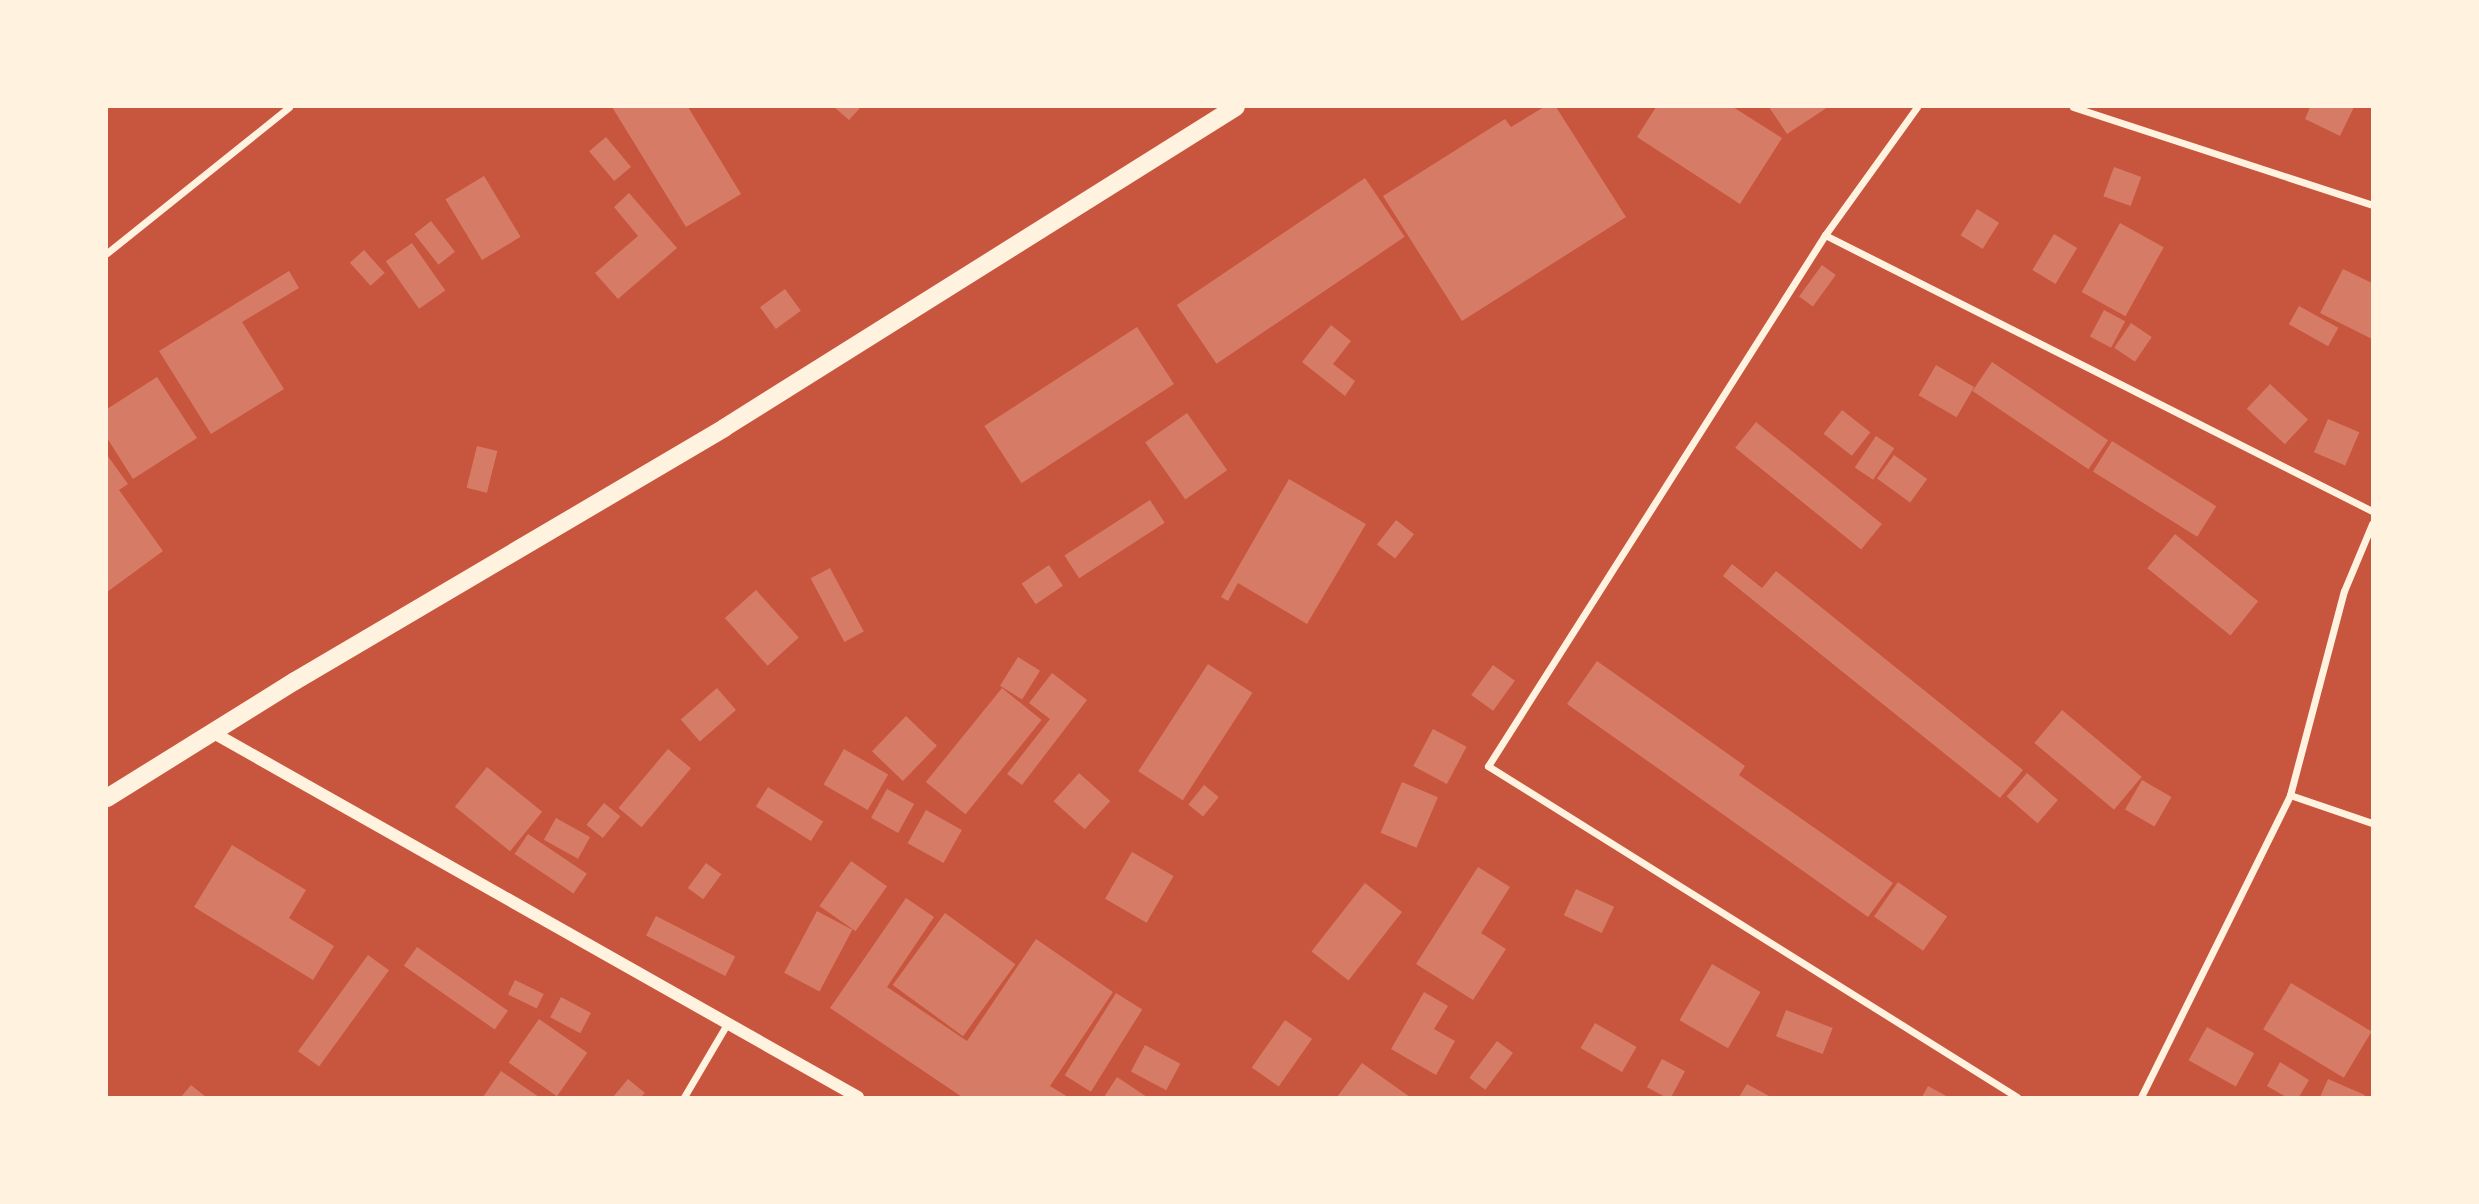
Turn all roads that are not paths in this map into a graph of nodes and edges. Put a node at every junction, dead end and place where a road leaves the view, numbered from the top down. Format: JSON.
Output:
{"nodes":[{"id":1,"x":289,"y":107,"type":"edge"},
{"id":2,"x":1236,"y":107,"type":"edge"},
{"id":3,"x":1917,"y":107,"type":"edge"},
{"id":4,"x":2073,"y":107,"type":"edge"},
{"id":5,"x":2372,"y":205,"type":"edge"},
{"id":6,"x":1825,"y":235,"type":"junction"},
{"id":7,"x":107,"y":253,"type":"edge"},
{"id":8,"x":2372,"y":512,"type":"edge"},
{"id":9,"x":2372,"y":524,"type":"edge"},
{"id":10,"x":212,"y":732,"type":"junction"},
{"id":11,"x":2290,"y":795,"type":"junction"},
{"id":12,"x":107,"y":799,"type":"edge"},
{"id":13,"x":2372,"y":822,"type":"edge"},
{"id":14,"x":727,"y":1024,"type":"junction"},
{"id":15,"x":684,"y":1097,"type":"edge"},
{"id":16,"x":858,"y":1097,"type":"edge"},
{"id":17,"x":2017,"y":1097,"type":"edge"},
{"id":18,"x":2141,"y":1097,"type":"edge"}],
"edges":[{"from":1,"to":7,"type":"street"},
{"from":2,"to":10,"type":"main road"},
{"from":3,"to":6,"type":"street"},
{"from":4,"to":5,"type":"street"},
{"from":6,"to":8,"type":"street"},
{"from":6,"to":17,"type":"street"},
{"from":9,"to":11,"type":"street"},
{"from":10,"to":12,"type":"main road"},
{"from":10,"to":14,"type":"street"},
{"from":11,"to":13,"type":"street"},
{"from":11,"to":18,"type":"street"},
{"from":14,"to":15,"type":"street"},
{"from":14,"to":16,"type":"street"}]}
